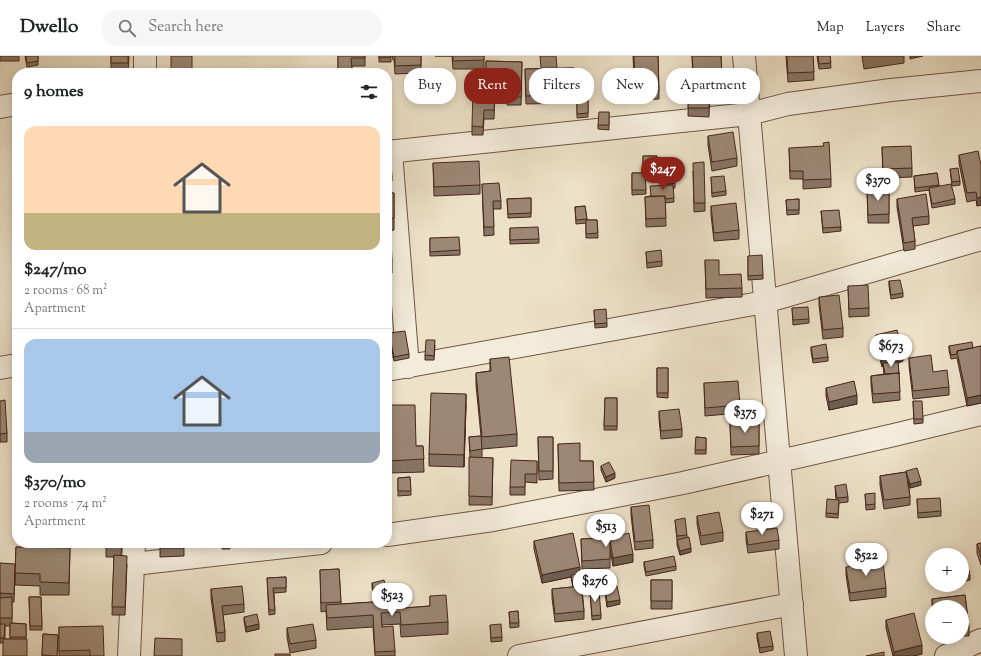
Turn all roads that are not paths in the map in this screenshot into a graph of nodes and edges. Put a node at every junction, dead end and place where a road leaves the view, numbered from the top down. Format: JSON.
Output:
{"nodes":[{"id":1,"x":145,"y":56,"type":"edge"},
{"id":2,"x":744,"y":56,"type":"edge"},
{"id":3,"x":145,"y":68,"type":"edge"},
{"id":4,"x":981,"y":81,"type":"edge"},
{"id":5,"x":12,"y":105,"type":"edge"},
{"id":6,"x":0,"y":108,"type":"edge"},
{"id":7,"x":749,"y":114,"type":"junction"},
{"id":8,"x":392,"y":152,"type":"edge"},
{"id":9,"x":392,"y":186,"type":"edge"},
{"id":10,"x":981,"y":239,"type":"edge"},
{"id":11,"x":765,"y":302,"type":"junction"},
{"id":12,"x":12,"y":366,"type":"edge"},
{"id":13,"x":408,"y":367,"type":"junction"},
{"id":14,"x":0,"y":368,"type":"edge"},
{"id":15,"x":392,"y":369,"type":"edge"},
{"id":16,"x":981,"y":414,"type":"edge"},
{"id":17,"x":779,"y":462,"type":"junction"},
{"id":18,"x":392,"y":534,"type":"edge"},
{"id":19,"x":236,"y":548,"type":"edge"},
{"id":20,"x":134,"y":554,"type":"edge"},
{"id":21,"x":792,"y":604,"type":"junction"},
{"id":22,"x":981,"y":640,"type":"edge"},
{"id":23,"x":129,"y":656,"type":"edge"},
{"id":24,"x":519,"y":656,"type":"edge"},
{"id":25,"x":796,"y":656,"type":"edge"},
{"id":26,"x":946,"y":656,"type":"edge"}],
"edges":[{"from":1,"to":3,"type":"street"},
{"from":2,"to":7,"type":"street"},
{"from":4,"to":7,"type":"street"},
{"from":5,"to":6,"type":"street"},
{"from":7,"to":8,"type":"street"},
{"from":7,"to":11,"type":"street"},
{"from":9,"to":13,"type":"street"},
{"from":10,"to":11,"type":"street"},
{"from":11,"to":13,"type":"street"},
{"from":11,"to":17,"type":"street"},
{"from":12,"to":14,"type":"street"},
{"from":13,"to":15,"type":"street"},
{"from":16,"to":17,"type":"street"},
{"from":17,"to":18,"type":"street"},
{"from":17,"to":21,"type":"street"},
{"from":19,"to":20,"type":"street"},
{"from":20,"to":23,"type":"street"},
{"from":21,"to":24,"type":"street"},
{"from":21,"to":25,"type":"street"},
{"from":22,"to":26,"type":"street"}]}
